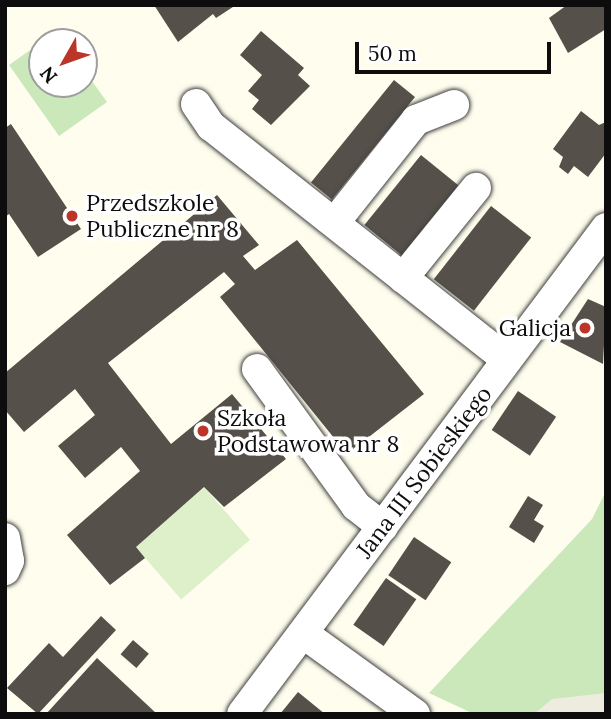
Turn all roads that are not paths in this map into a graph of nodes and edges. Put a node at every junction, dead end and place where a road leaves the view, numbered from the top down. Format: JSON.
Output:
{"nodes":[{"id":1,"x":196,"y":104,"type":"dead end"},
{"id":2,"x":454,"y":105,"type":"dead end"},
{"id":3,"x":476,"y":188,"type":"dead end"},
{"id":4,"x":335,"y":222,"type":"junction"},
{"id":5,"x":606,"y":228,"type":"edge"},
{"id":6,"x":403,"y":278,"type":"junction"},
{"id":7,"x":507,"y":360,"type":"junction"},
{"id":8,"x":257,"y":369,"type":"dead end"},
{"id":9,"x":383,"y":527,"type":"junction"},
{"id":10,"x":5,"y":538,"type":"edge"},
{"id":11,"x":5,"y":570,"type":"edge"},
{"id":12,"x":304,"y":634,"type":"junction"},
{"id":13,"x":242,"y":714,"type":"edge"},
{"id":14,"x":415,"y":714,"type":"edge"}],
"edges":[{"from":1,"to":4,"type":"street"},
{"from":2,"to":4,"type":"street"},
{"from":3,"to":6,"type":"street"},
{"from":4,"to":6,"type":"street"},
{"from":5,"to":7,"type":"street","name":"Jana III Sobieskiego"},
{"from":6,"to":7,"type":"street"},
{"from":7,"to":9,"type":"street","name":"Jana III Sobieskiego"},
{"from":8,"to":9,"type":"street"},
{"from":9,"to":12,"type":"street","name":"Jana III Sobieskiego"},
{"from":10,"to":11,"type":"street"},
{"from":12,"to":13,"type":"street","name":"Jana III Sobieskiego"},
{"from":12,"to":14,"type":"street"}]}
